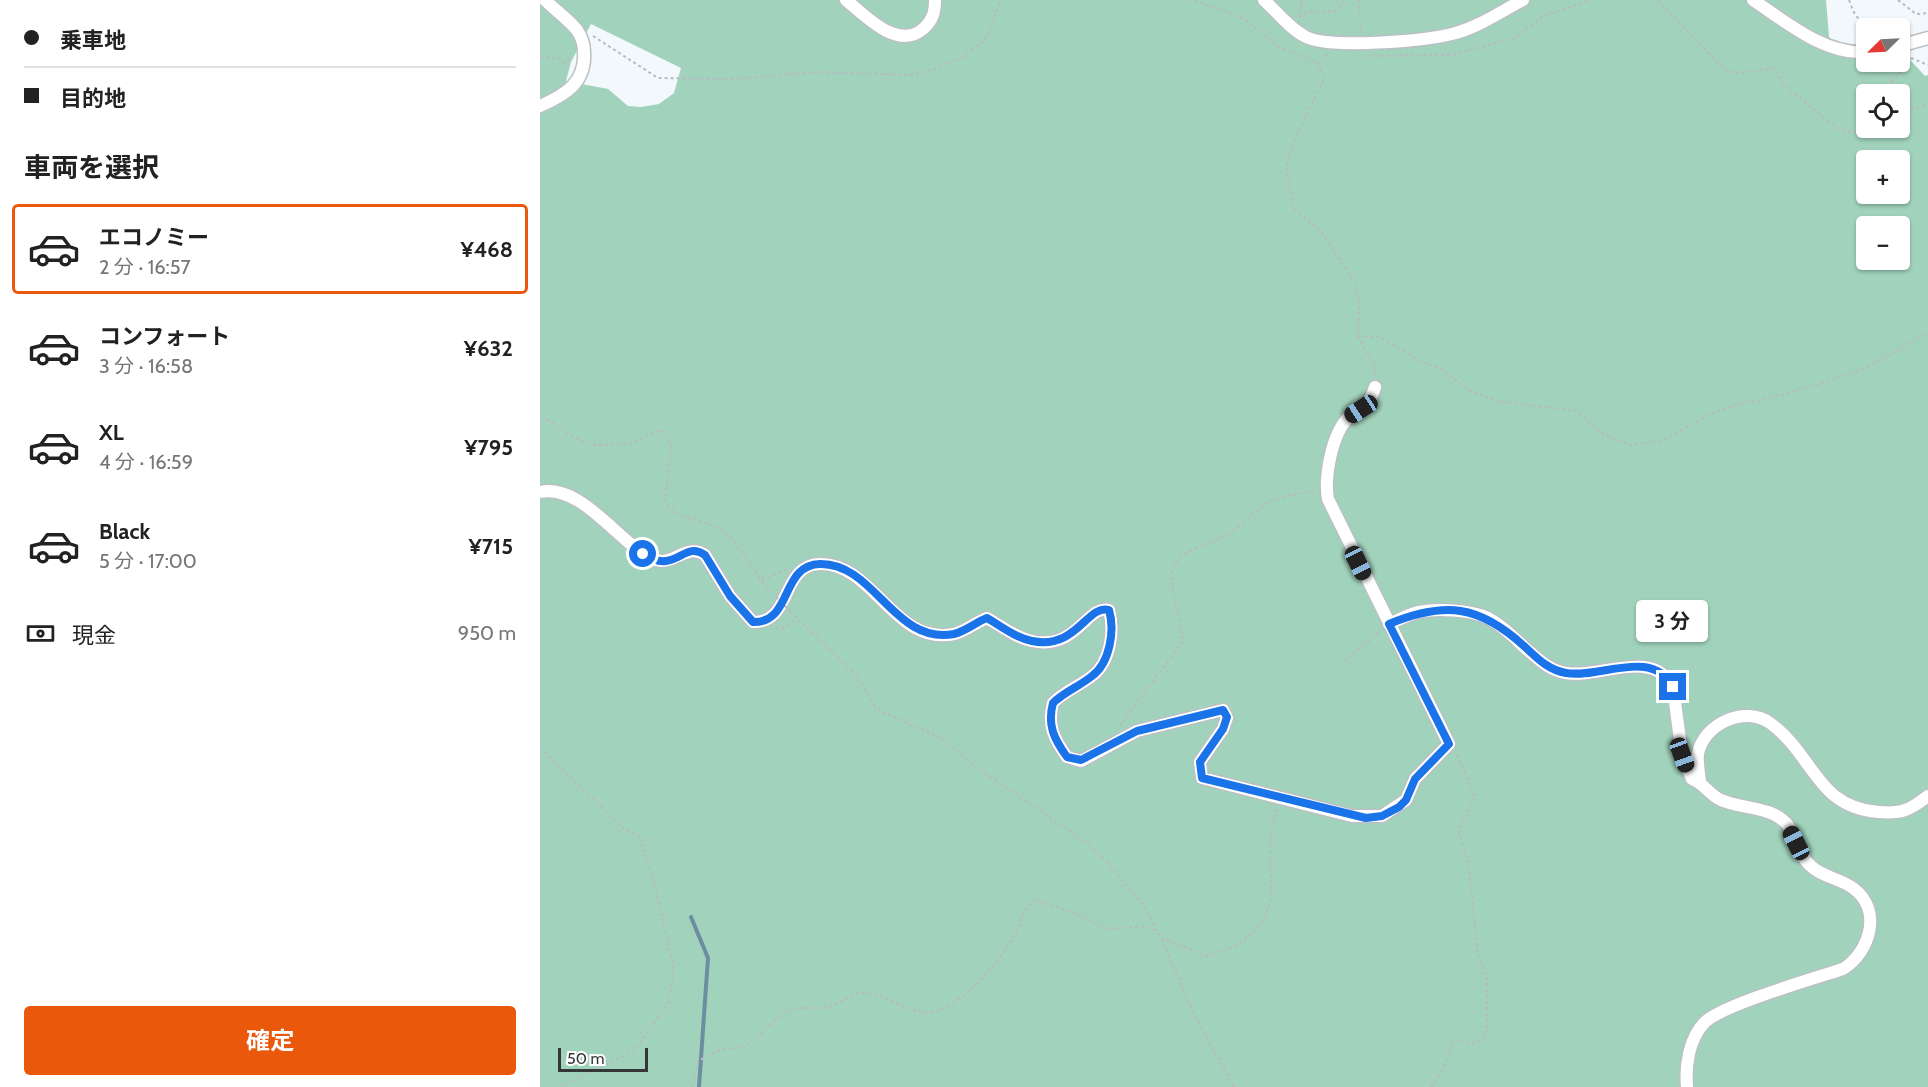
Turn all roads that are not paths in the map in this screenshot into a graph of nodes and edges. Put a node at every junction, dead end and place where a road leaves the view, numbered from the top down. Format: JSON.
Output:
{"nodes":[{"id":1,"x":545,"y":0,"type":"edge"},
{"id":2,"x":846,"y":0,"type":"edge"},
{"id":3,"x":935,"y":0,"type":"edge"},
{"id":4,"x":1264,"y":0,"type":"edge"},
{"id":5,"x":1523,"y":0,"type":"edge"},
{"id":6,"x":1753,"y":0,"type":"edge"},
{"id":7,"x":1928,"y":38,"type":"edge"},
{"id":8,"x":1910,"y":43,"type":"edge"},
{"id":9,"x":1856,"y":51,"type":"edge"},
{"id":10,"x":540,"y":106,"type":"edge"},
{"id":11,"x":1375,"y":387,"type":"road end"},
{"id":12,"x":540,"y":492,"type":"edge"},
{"id":13,"x":1389,"y":624,"type":"junction"},
{"id":14,"x":1700,"y":782,"type":"junction"},
{"id":15,"x":1928,"y":796,"type":"edge"},
{"id":16,"x":1687,"y":1087,"type":"edge"}],
"edges":[{"from":1,"to":10,"type":"street"},
{"from":2,"to":3,"type":"street"},
{"from":4,"to":5,"type":"street"},
{"from":6,"to":9,"type":"street"},
{"from":7,"to":8,"type":"street"},
{"from":11,"to":13,"type":"street"},
{"from":12,"to":13,"type":"street"},
{"from":13,"to":14,"type":"street"},
{"from":14,"to":15,"type":"street"},
{"from":14,"to":16,"type":"street"}]}
